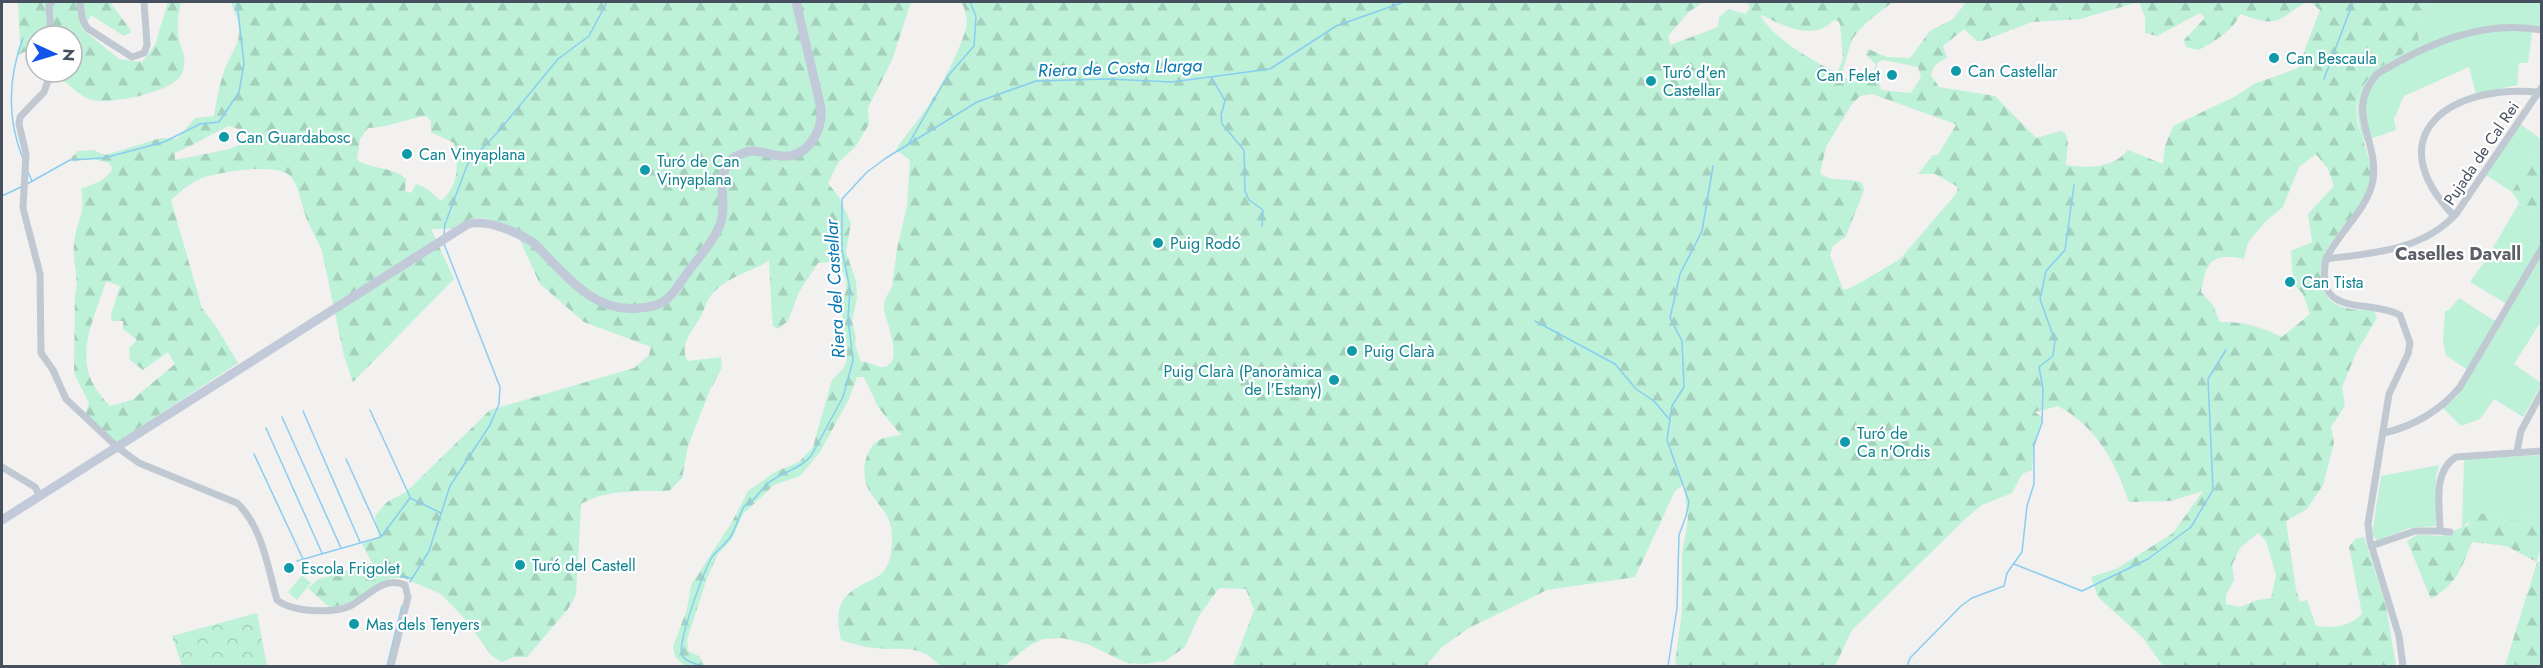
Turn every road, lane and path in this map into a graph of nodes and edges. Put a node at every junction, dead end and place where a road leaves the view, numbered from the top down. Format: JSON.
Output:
{"nodes":[{"id":1,"x":52,"y":2,"type":"edge"},
{"id":2,"x":80,"y":2,"type":"edge"},
{"id":3,"x":144,"y":2,"type":"edge"},
{"id":4,"x":796,"y":2,"type":"edge"},
{"id":5,"x":50,"y":24,"type":"edge"},
{"id":6,"x":2541,"y":30,"type":"edge"},
{"id":7,"x":47,"y":84,"type":"edge"},
{"id":8,"x":2540,"y":90,"type":"edge"},
{"id":9,"x":2454,"y":216,"type":"junction"},
{"id":10,"x":2541,"y":248,"type":"edge"},
{"id":11,"x":2326,"y":259,"type":"junction"},
{"id":12,"x":2541,"y":392,"type":"edge"},
{"id":13,"x":2383,"y":433,"type":"junction"},
{"id":14,"x":117,"y":447,"type":"junction"},
{"id":15,"x":2541,"y":450,"type":"edge"},
{"id":16,"x":2517,"y":451,"type":"junction"},
{"id":17,"x":2,"y":467,"type":"edge"},
{"id":18,"x":40,"y":496,"type":"junction"},
{"id":19,"x":2,"y":520,"type":"edge"},
{"id":20,"x":2440,"y":531,"type":"junction"},
{"id":21,"x":2450,"y":532,"type":"dead end"},
{"id":22,"x":2371,"y":546,"type":"junction"},
{"id":23,"x":391,"y":666,"type":"edge"},
{"id":24,"x":2403,"y":666,"type":"edge"}],
"edges":[{"from":1,"to":5,"type":"street"},
{"from":2,"to":3,"type":"street"},
{"from":4,"to":14,"type":"main road"},
{"from":6,"to":11,"type":"street"},
{"from":7,"to":14,"type":"street"},
{"from":8,"to":9,"type":"street","name":"Pujada de Cal Rei"},
{"from":8,"to":9,"type":"street"},
{"from":9,"to":11,"type":"street","name":"Pujada de Cal Rei"},
{"from":10,"to":13,"type":"street"},
{"from":11,"to":13,"type":"street"},
{"from":12,"to":16,"type":"street"},
{"from":13,"to":22,"type":"street"},
{"from":14,"to":18,"type":"main road"},
{"from":14,"to":23,"type":"street"},
{"from":15,"to":16,"type":"street"},
{"from":16,"to":20,"type":"street"},
{"from":17,"to":18,"type":"street"},
{"from":18,"to":19,"type":"main road"},
{"from":20,"to":21,"type":"street"},
{"from":20,"to":22,"type":"street"},
{"from":22,"to":24,"type":"street"}]}
